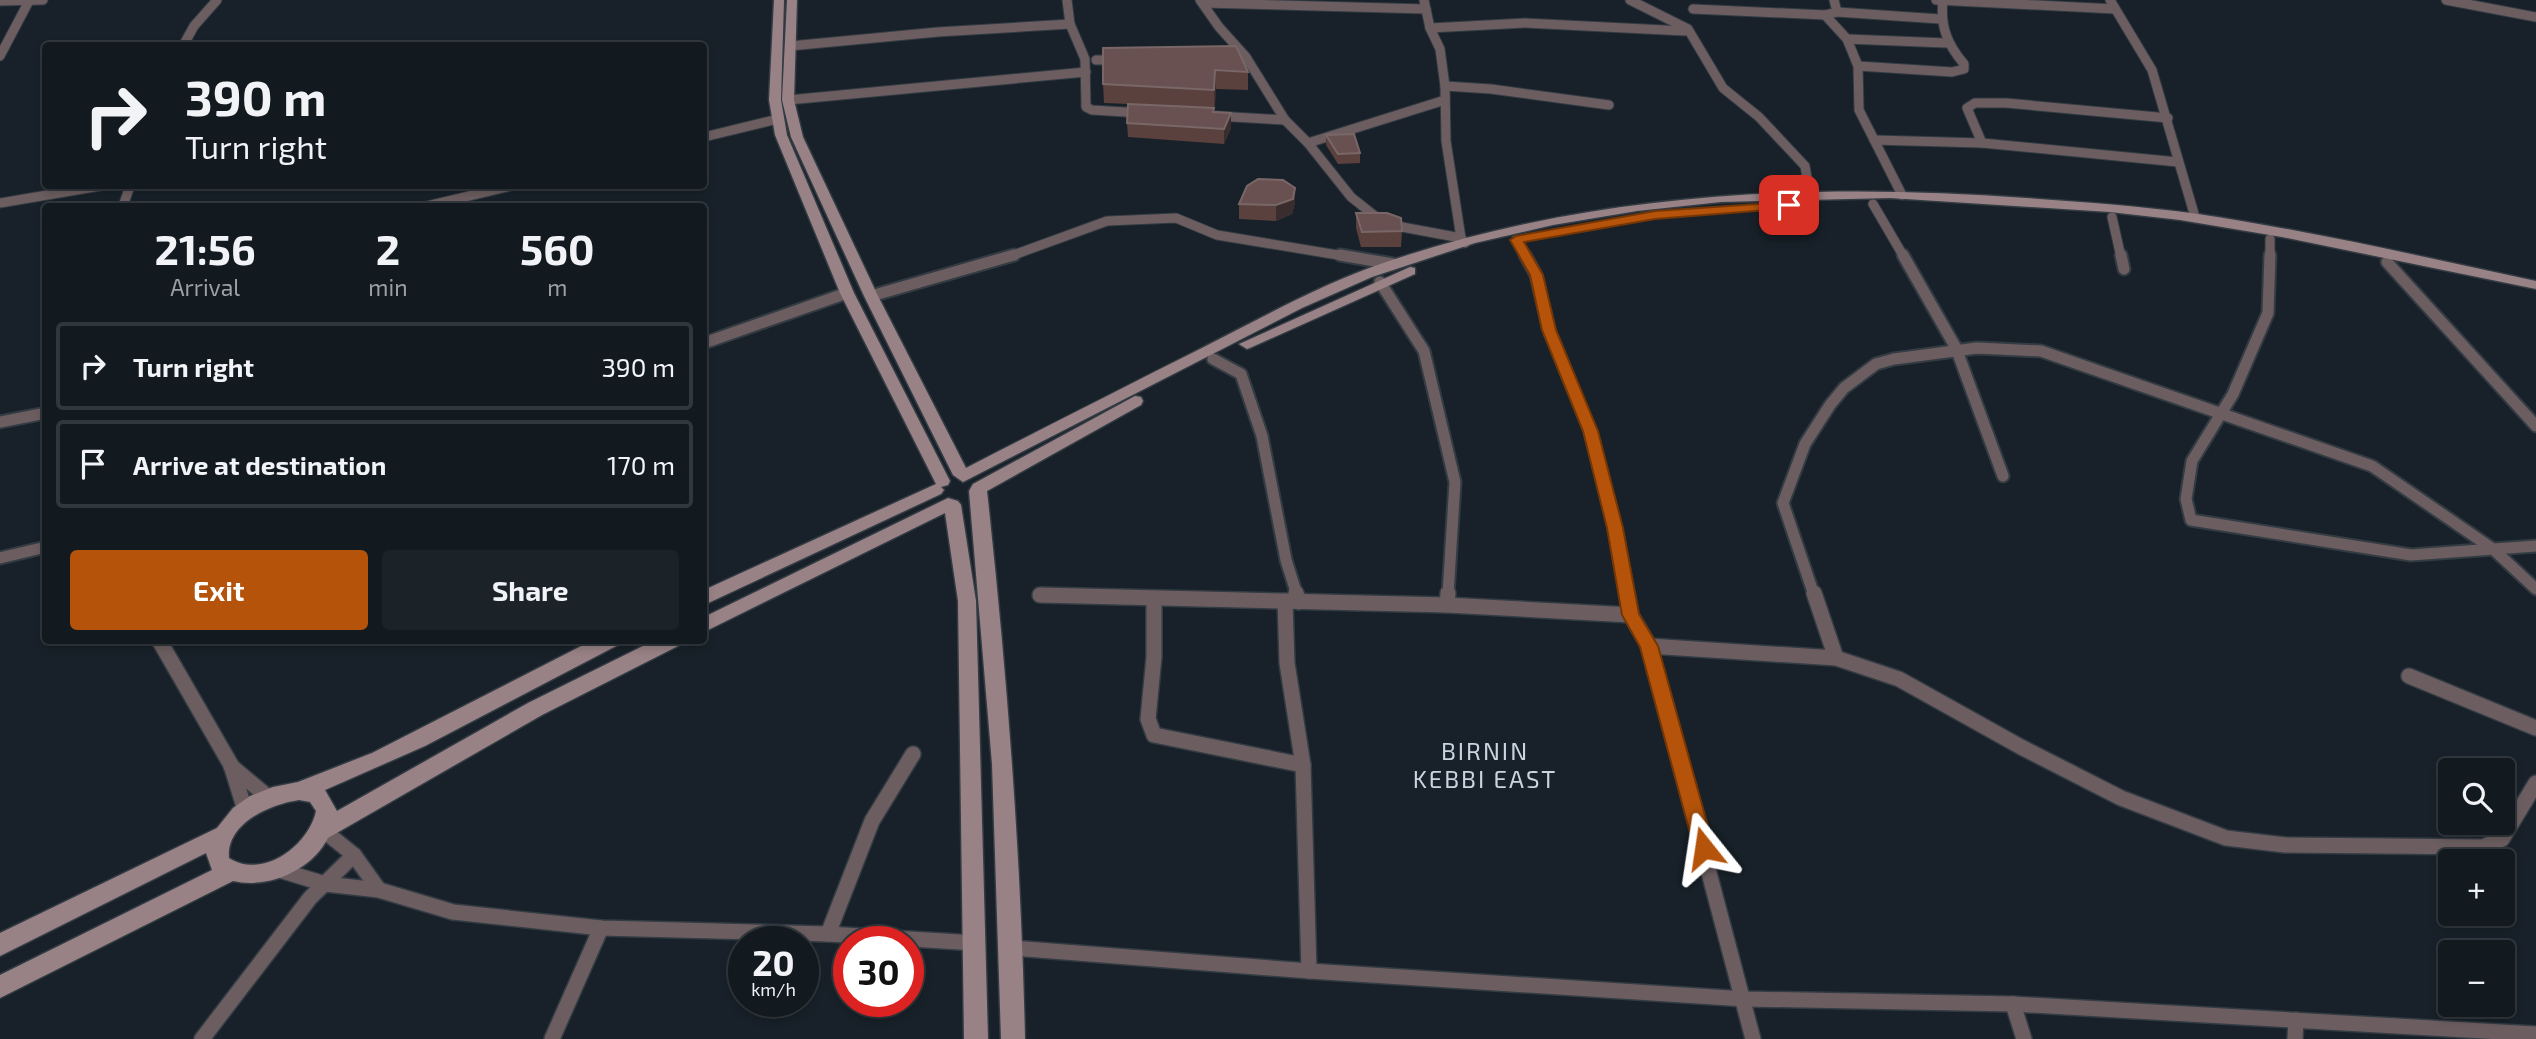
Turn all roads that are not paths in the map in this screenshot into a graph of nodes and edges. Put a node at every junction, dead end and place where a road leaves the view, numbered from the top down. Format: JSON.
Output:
{"nodes":[{"id":1,"x":43,"y":0,"type":"edge"},
{"id":2,"x":217,"y":0,"type":"edge"},
{"id":3,"x":779,"y":0,"type":"edge"},
{"id":4,"x":792,"y":0,"type":"edge"},
{"id":5,"x":1067,"y":0,"type":"edge"},
{"id":6,"x":1630,"y":0,"type":"edge"},
{"id":7,"x":1688,"y":0,"type":"edge"},
{"id":8,"x":1834,"y":0,"type":"edge"},
{"id":9,"x":1936,"y":0,"type":"edge"},
{"id":10,"x":1942,"y":0,"type":"edge"},
{"id":11,"x":2110,"y":0,"type":"edge"},
{"id":12,"x":2446,"y":0,"type":"edge"},
{"id":13,"x":0,"y":1,"type":"edge"},
{"id":14,"x":29,"y":1,"type":"edge"},
{"id":15,"x":1201,"y":2,"type":"edge"},
{"id":16,"x":1425,"y":4,"type":"edge"},
{"id":17,"x":1693,"y":9,"type":"junction"},
{"id":18,"x":2115,"y":9,"type":"junction"},
{"id":19,"x":1837,"y":12,"type":"junction"},
{"id":20,"x":1825,"y":15,"type":"junction"},
{"id":21,"x":2536,"y":17,"type":"edge"},
{"id":22,"x":1940,"y":19,"type":"junction"},
{"id":23,"x":1070,"y":24,"type":"junction"},
{"id":24,"x":1430,"y":27,"type":"junction"},
{"id":25,"x":1688,"y":30,"type":"junction"},
{"id":26,"x":1847,"y":39,"type":"junction"},
{"id":27,"x":185,"y":42,"type":"edge"},
{"id":28,"x":1946,"y":43,"type":"junction"},
{"id":29,"x":790,"y":46,"type":"junction"},
{"id":30,"x":0,"y":56,"type":"edge"},
{"id":31,"x":1246,"y":57,"type":"junction"},
{"id":32,"x":1233,"y":58,"type":"edge"},
{"id":33,"x":1096,"y":60,"type":"dead end"},
{"id":34,"x":1123,"y":60,"type":"edge"},
{"id":35,"x":1858,"y":66,"type":"junction"},
{"id":36,"x":1086,"y":72,"type":"junction"},
{"id":37,"x":1445,"y":86,"type":"junction"},
{"id":38,"x":788,"y":100,"type":"junction"},
{"id":39,"x":1445,"y":100,"type":"junction"},
{"id":40,"x":1609,"y":105,"type":"dead end"},
{"id":41,"x":1147,"y":113,"type":"edge"},
{"id":42,"x":1202,"y":116,"type":"edge"},
{"id":43,"x":2168,"y":118,"type":"junction"},
{"id":44,"x":778,"y":119,"type":"junction"},
{"id":45,"x":1285,"y":120,"type":"junction"},
{"id":46,"x":707,"y":136,"type":"edge"},
{"id":47,"x":1874,"y":140,"type":"junction"},
{"id":48,"x":1308,"y":142,"type":"junction"},
{"id":49,"x":1982,"y":143,"type":"junction"},
{"id":50,"x":2178,"y":162,"type":"junction"},
{"id":51,"x":82,"y":189,"type":"edge"},
{"id":52,"x":498,"y":189,"type":"edge"},
{"id":53,"x":1810,"y":195,"type":"junction"},
{"id":54,"x":1902,"y":195,"type":"junction"},
{"id":55,"x":0,"y":203,"type":"edge"},
{"id":56,"x":440,"y":203,"type":"edge"},
{"id":57,"x":1874,"y":204,"type":"junction"},
{"id":58,"x":2112,"y":217,"type":"junction"},
{"id":59,"x":2195,"y":217,"type":"junction"},
{"id":60,"x":2270,"y":239,"type":"junction"},
{"id":61,"x":1516,"y":240,"type":"junction"},
{"id":62,"x":1463,"y":241,"type":"junction"},
{"id":63,"x":2387,"y":261,"type":"junction"},
{"id":64,"x":1393,"y":264,"type":"junction"},
{"id":65,"x":2124,"y":269,"type":"dead end"},
{"id":66,"x":1380,"y":282,"type":"junction"},
{"id":67,"x":2536,"y":285,"type":"edge"},
{"id":68,"x":847,"y":293,"type":"junction"},
{"id":69,"x":2536,"y":293,"type":"edge"},
{"id":70,"x":871,"y":296,"type":"junction"},
{"id":71,"x":707,"y":342,"type":"edge"},
{"id":72,"x":1956,"y":348,"type":"junction"},
{"id":73,"x":1213,"y":359,"type":"junction"},
{"id":74,"x":2222,"y":412,"type":"junction"},
{"id":75,"x":42,"y":414,"type":"edge"},
{"id":76,"x":0,"y":422,"type":"edge"},
{"id":77,"x":2536,"y":426,"type":"edge"},
{"id":78,"x":962,"y":475,"type":"junction"},
{"id":79,"x":2003,"y":476,"type":"dead end"},
{"id":80,"x":979,"y":489,"type":"junction"},
{"id":81,"x":944,"y":495,"type":"junction"},
{"id":82,"x":2536,"y":546,"type":"edge"},
{"id":83,"x":42,"y":548,"type":"edge"},
{"id":84,"x":2493,"y":549,"type":"junction"},
{"id":85,"x":0,"y":558,"type":"edge"},
{"id":86,"x":2536,"y":589,"type":"edge"},
{"id":87,"x":1040,"y":595,"type":"dead end"},
{"id":88,"x":707,"y":597,"type":"edge"},
{"id":89,"x":1154,"y":598,"type":"junction"},
{"id":90,"x":1292,"y":602,"type":"junction"},
{"id":91,"x":1447,"y":606,"type":"junction"},
{"id":92,"x":1631,"y":615,"type":"junction"},
{"id":93,"x":707,"y":623,"type":"edge"},
{"id":94,"x":161,"y":644,"type":"edge"},
{"id":95,"x":602,"y":644,"type":"edge"},
{"id":96,"x":665,"y":644,"type":"edge"},
{"id":97,"x":1649,"y":646,"type":"junction"},
{"id":98,"x":1836,"y":657,"type":"junction"},
{"id":99,"x":2409,"y":676,"type":"dead end"},
{"id":100,"x":2536,"y":728,"type":"edge"},
{"id":101,"x":913,"y":754,"type":"dead end"},
{"id":102,"x":231,"y":765,"type":"junction"},
{"id":103,"x":1303,"y":765,"type":"junction"},
{"id":104,"x":2536,"y":783,"type":"edge"},
{"id":105,"x":299,"y":791,"type":"junction"},
{"id":106,"x":268,"y":797,"type":"junction"},
{"id":107,"x":245,"y":810,"type":"junction"},
{"id":108,"x":323,"y":830,"type":"junction"},
{"id":109,"x":222,"y":835,"type":"junction"},
{"id":110,"x":354,"y":855,"type":"junction"},
{"id":111,"x":274,"y":869,"type":"junction"},
{"id":112,"x":231,"y":871,"type":"junction"},
{"id":113,"x":325,"y":884,"type":"junction"},
{"id":114,"x":379,"y":890,"type":"junction"},
{"id":115,"x":601,"y":928,"type":"junction"},
{"id":116,"x":828,"y":934,"type":"junction"},
{"id":117,"x":976,"y":943,"type":"junction"},
{"id":118,"x":0,"y":945,"type":"edge"},
{"id":119,"x":1012,"y":948,"type":"junction"},
{"id":120,"x":1309,"y":971,"type":"junction"},
{"id":121,"x":0,"y":987,"type":"edge"},
{"id":122,"x":1745,"y":999,"type":"junction"},
{"id":123,"x":2013,"y":1004,"type":"junction"},
{"id":124,"x":2296,"y":1020,"type":"junction"},
{"id":125,"x":2536,"y":1034,"type":"edge"},
{"id":126,"x":202,"y":1039,"type":"edge"},
{"id":127,"x":552,"y":1039,"type":"edge"},
{"id":128,"x":976,"y":1039,"type":"edge"},
{"id":129,"x":1013,"y":1039,"type":"edge"},
{"id":130,"x":1754,"y":1039,"type":"edge"},
{"id":131,"x":2024,"y":1039,"type":"edge"},
{"id":132,"x":2295,"y":1039,"type":"edge"}],
"edges":[{"from":1,"to":14,"type":"street"},
{"from":2,"to":27,"type":"street"},
{"from":3,"to":44,"type":"main road"},
{"from":4,"to":29,"type":"main road"},
{"from":5,"to":23,"type":"street"},
{"from":6,"to":25,"type":"street"},
{"from":7,"to":17,"type":"street"},
{"from":8,"to":19,"type":"street"},
{"from":9,"to":10,"type":"street"},
{"from":10,"to":18,"type":"street"},
{"from":10,"to":22,"type":"street"},
{"from":11,"to":18,"type":"street"},
{"from":12,"to":21,"type":"street"},
{"from":13,"to":14,"type":"street"},
{"from":14,"to":30,"type":"street"},
{"from":15,"to":16,"type":"street"},
{"from":15,"to":31,"type":"street"},
{"from":16,"to":24,"type":"street"},
{"from":17,"to":20,"type":"street"},
{"from":17,"to":25,"type":"street"},
{"from":18,"to":43,"type":"street"},
{"from":19,"to":20,"type":"street"},
{"from":19,"to":22,"type":"street"},
{"from":20,"to":26,"type":"street"},
{"from":22,"to":28,"type":"street"},
{"from":23,"to":29,"type":"street"},
{"from":23,"to":36,"type":"street"},
{"from":24,"to":25,"type":"street"},
{"from":24,"to":37,"type":"street"},
{"from":25,"to":53,"type":"street"},
{"from":26,"to":28,"type":"street"},
{"from":26,"to":35,"type":"street"},
{"from":28,"to":35,"type":"street"},
{"from":29,"to":38,"type":"main road"},
{"from":31,"to":32,"type":"street"},
{"from":31,"to":45,"type":"street"},
{"from":33,"to":34,"type":"street"},
{"from":35,"to":47,"type":"street"},
{"from":36,"to":38,"type":"street"},
{"from":36,"to":41,"type":"street"},
{"from":37,"to":39,"type":"street"},
{"from":37,"to":40,"type":"street"},
{"from":38,"to":70,"type":"main road"},
{"from":39,"to":48,"type":"street"},
{"from":39,"to":62,"type":"street"},
{"from":42,"to":45,"type":"street"},
{"from":43,"to":49,"type":"street"},
{"from":43,"to":50,"type":"street"},
{"from":44,"to":46,"type":"street"},
{"from":44,"to":68,"type":"main road"},
{"from":45,"to":48,"type":"street"},
{"from":47,"to":49,"type":"street"},
{"from":47,"to":54,"type":"street"},
{"from":48,"to":62,"type":"street"},
{"from":49,"to":50,"type":"street"},
{"from":50,"to":59,"type":"street"},
{"from":51,"to":55,"type":"street"},
{"from":52,"to":56,"type":"street"},
{"from":53,"to":54,"type":"main road"},
{"from":53,"to":62,"type":"main road"},
{"from":54,"to":59,"type":"main road"},
{"from":57,"to":58,"type":"main road"},
{"from":57,"to":61,"type":"main road"},
{"from":57,"to":72,"type":"street"},
{"from":58,"to":60,"type":"main road"},
{"from":58,"to":65,"type":"street"},
{"from":59,"to":67,"type":"main road"},
{"from":60,"to":63,"type":"main road"},
{"from":60,"to":74,"type":"street"},
{"from":61,"to":66,"type":"main road"},
{"from":61,"to":92,"type":"street"},
{"from":62,"to":64,"type":"main road"},
{"from":63,"to":69,"type":"main road"},
{"from":63,"to":77,"type":"street"},
{"from":64,"to":70,"type":"street"},
{"from":64,"to":78,"type":"main road"},
{"from":66,"to":73,"type":"main road"},
{"from":66,"to":91,"type":"street"},
{"from":68,"to":71,"type":"street"},
{"from":68,"to":81,"type":"main road"},
{"from":70,"to":78,"type":"main road"},
{"from":72,"to":74,"type":"street"},
{"from":72,"to":79,"type":"street"},
{"from":72,"to":98,"type":"street"},
{"from":73,"to":80,"type":"main road"},
{"from":73,"to":90,"type":"street"},
{"from":74,"to":84,"type":"street"},
{"from":74,"to":84,"type":"street"},
{"from":75,"to":76,"type":"street"},
{"from":78,"to":80,"type":"main road"},
{"from":78,"to":81,"type":"main road"},
{"from":80,"to":81,"type":"main road"},
{"from":80,"to":119,"type":"main road"},
{"from":81,"to":88,"type":"main road"},
{"from":81,"to":93,"type":"main road"},
{"from":81,"to":117,"type":"main road"},
{"from":82,"to":84,"type":"street"},
{"from":83,"to":85,"type":"street"},
{"from":84,"to":86,"type":"street"},
{"from":87,"to":89,"type":"street"},
{"from":89,"to":90,"type":"street"},
{"from":89,"to":103,"type":"street"},
{"from":90,"to":91,"type":"street"},
{"from":90,"to":103,"type":"street"},
{"from":91,"to":92,"type":"street"},
{"from":92,"to":97,"type":"street"},
{"from":94,"to":102,"type":"street"},
{"from":95,"to":105,"type":"main road"},
{"from":96,"to":108,"type":"main road"},
{"from":97,"to":98,"type":"street"},
{"from":97,"to":122,"type":"street"},
{"from":98,"to":104,"type":"street"},
{"from":99,"to":100,"type":"street"},
{"from":101,"to":116,"type":"street"},
{"from":102,"to":106,"type":"street"},
{"from":102,"to":107,"type":"street"},
{"from":103,"to":120,"type":"street"},
{"from":105,"to":106,"type":"main road"},
{"from":105,"to":108,"type":"main road"},
{"from":106,"to":107,"type":"main road"},
{"from":107,"to":109,"type":"main road"},
{"from":108,"to":110,"type":"street"},
{"from":108,"to":111,"type":"main road"},
{"from":109,"to":112,"type":"main road"},
{"from":109,"to":118,"type":"main road"},
{"from":110,"to":113,"type":"street"},
{"from":110,"to":114,"type":"street"},
{"from":111,"to":112,"type":"main road"},
{"from":111,"to":113,"type":"street"},
{"from":112,"to":121,"type":"main road"},
{"from":113,"to":114,"type":"street"},
{"from":113,"to":126,"type":"street"},
{"from":114,"to":115,"type":"street"},
{"from":115,"to":116,"type":"street"},
{"from":115,"to":127,"type":"street"},
{"from":116,"to":117,"type":"street"},
{"from":117,"to":128,"type":"main road"},
{"from":119,"to":120,"type":"street"},
{"from":119,"to":129,"type":"main road"},
{"from":120,"to":122,"type":"street"},
{"from":122,"to":123,"type":"street"},
{"from":122,"to":130,"type":"street"},
{"from":123,"to":124,"type":"street"},
{"from":123,"to":131,"type":"street"},
{"from":124,"to":125,"type":"street"},
{"from":124,"to":132,"type":"street"}]}
